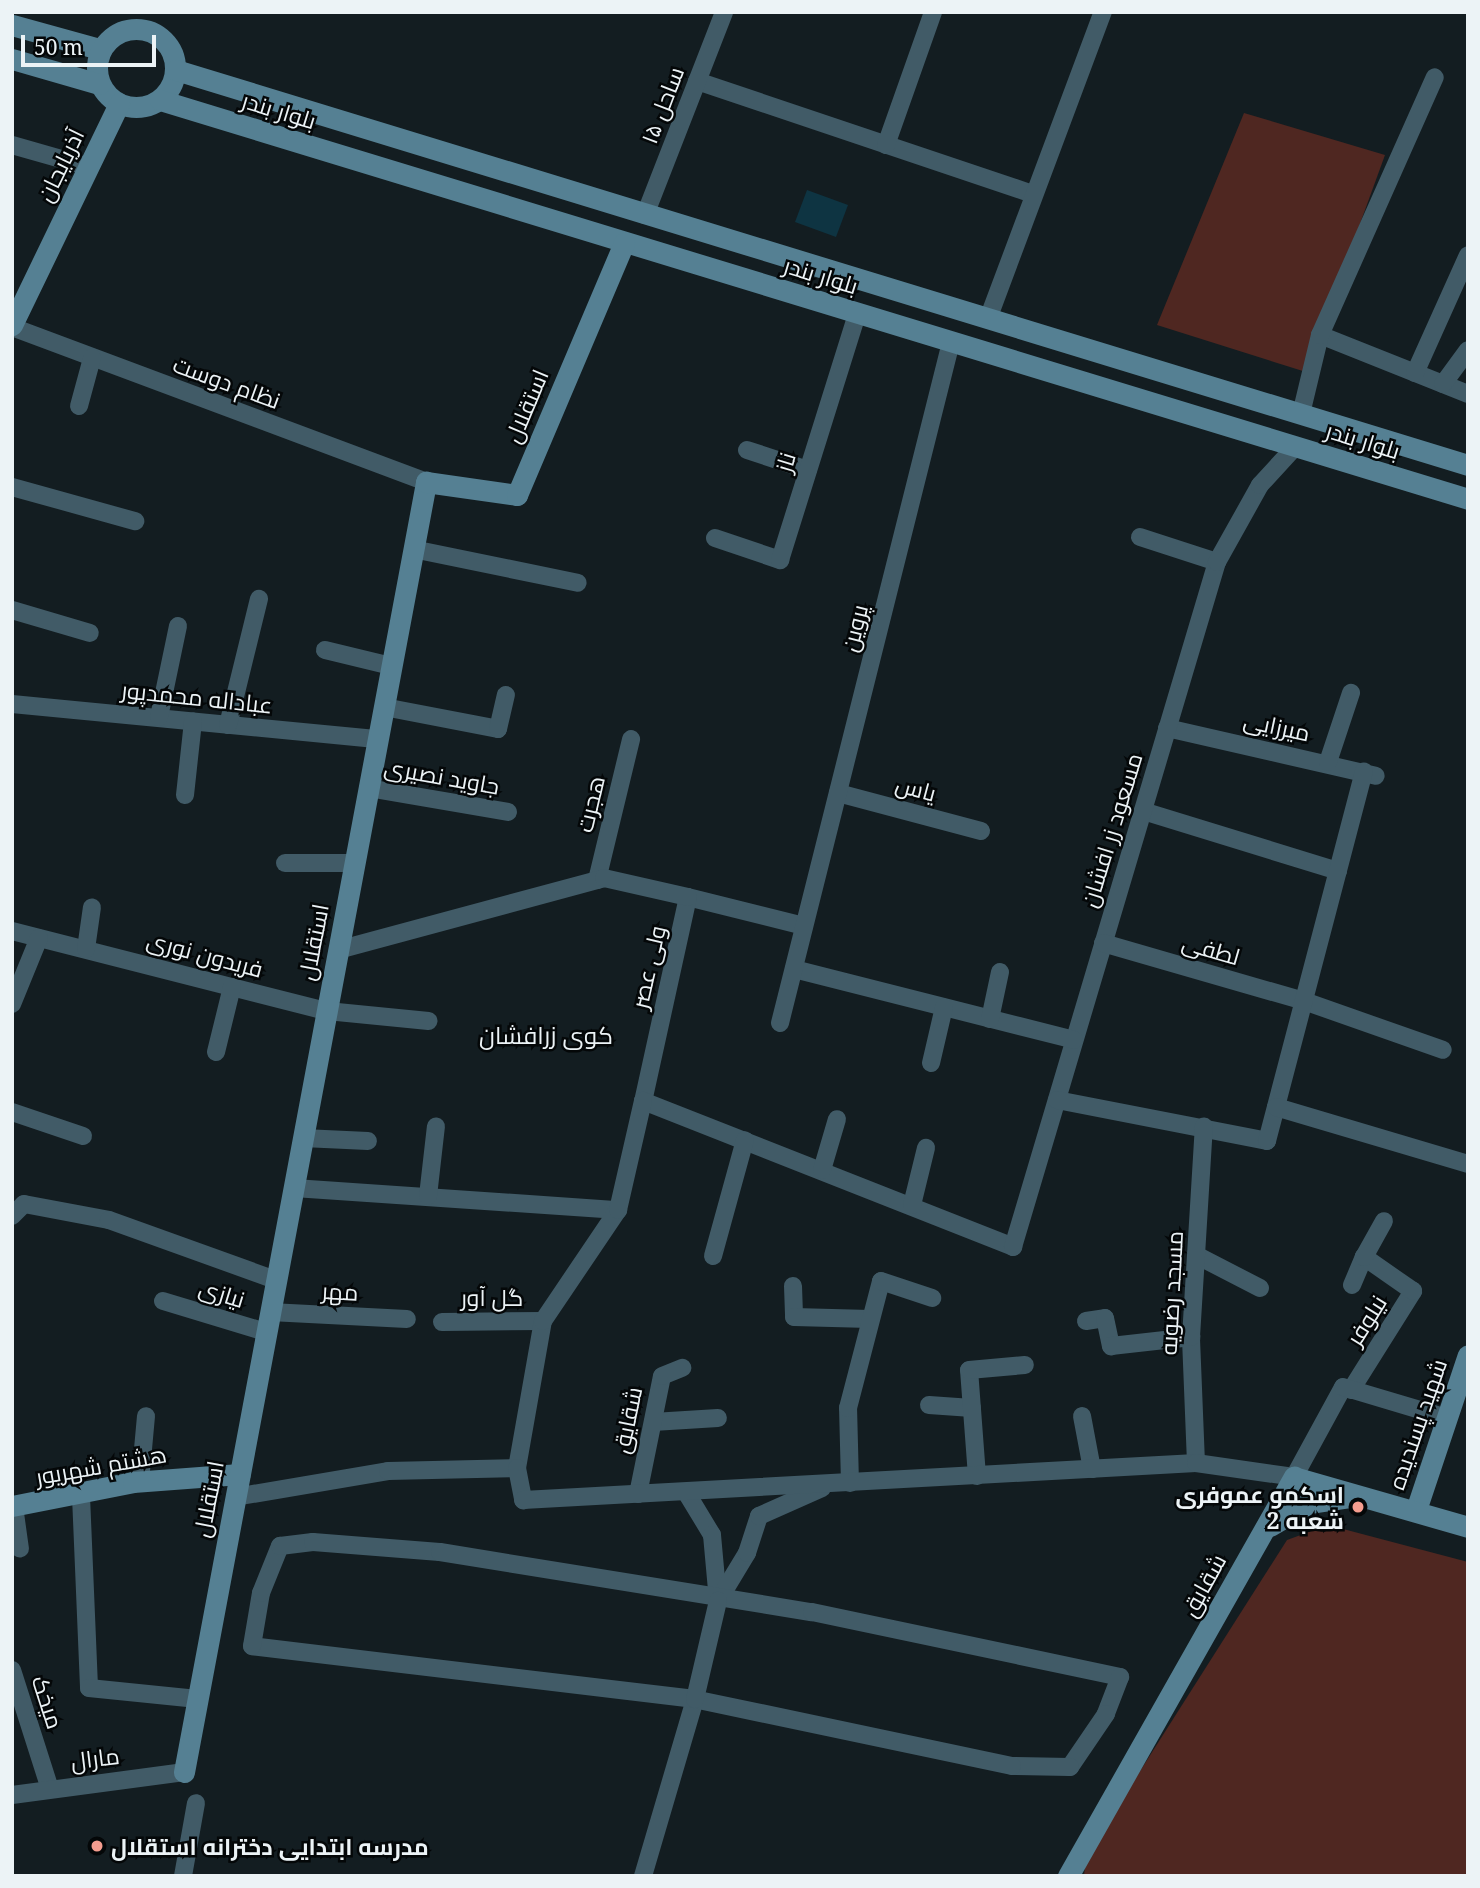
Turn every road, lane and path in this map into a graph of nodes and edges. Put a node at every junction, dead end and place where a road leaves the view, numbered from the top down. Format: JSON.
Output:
{"nodes":[{"id":1,"x":724,"y":12,"type":"edge"},
{"id":2,"x":933,"y":12,"type":"edge"},
{"id":3,"x":1103,"y":12,"type":"edge"},
{"id":4,"x":12,"y":25,"type":"edge"},
{"id":5,"x":100,"y":49,"type":"junction"},
{"id":6,"x":12,"y":60,"type":"edge"},
{"id":7,"x":176,"y":69,"type":"junction"},
{"id":8,"x":1435,"y":77,"type":"dead end"},
{"id":9,"x":697,"y":81,"type":"junction"},
{"id":10,"x":99,"y":84,"type":"junction"},
{"id":11,"x":160,"y":100,"type":"junction"},
{"id":12,"x":119,"y":104,"type":"junction"},
{"id":13,"x":12,"y":145,"type":"edge"},
{"id":14,"x":886,"y":145,"type":"junction"},
{"id":15,"x":89,"y":167,"type":"junction"},
{"id":16,"x":1032,"y":194,"type":"junction"},
{"id":17,"x":645,"y":215,"type":"junction"},
{"id":18,"x":624,"y":243,"type":"junction"},
{"id":19,"x":1468,"y":255,"type":"edge"},
{"id":20,"x":857,"y":314,"type":"junction"},
{"id":21,"x":988,"y":319,"type":"junction"},
{"id":22,"x":12,"y":326,"type":"edge"},
{"id":23,"x":1320,"y":335,"type":"junction"},
{"id":24,"x":951,"y":342,"type":"junction"},
{"id":25,"x":1468,"y":350,"type":"edge"},
{"id":26,"x":92,"y":358,"type":"junction"},
{"id":27,"x":1415,"y":373,"type":"junction"},
{"id":28,"x":1443,"y":384,"type":"junction"},
{"id":29,"x":1468,"y":394,"type":"edge"},
{"id":30,"x":79,"y":406,"type":"dead end"},
{"id":31,"x":1301,"y":414,"type":"junction"},
{"id":32,"x":1295,"y":447,"type":"junction"},
{"id":33,"x":747,"y":450,"type":"dead end"},
{"id":34,"x":1468,"y":465,"type":"edge"},
{"id":35,"x":808,"y":470,"type":"junction"},
{"id":36,"x":426,"y":481,"type":"junction"},
{"id":37,"x":12,"y":487,"type":"edge"},
{"id":38,"x":1468,"y":499,"type":"edge"},
{"id":39,"x":135,"y":521,"type":"dead end"},
{"id":40,"x":1140,"y":537,"type":"dead end"},
{"id":41,"x":715,"y":538,"type":"dead end"},
{"id":42,"x":413,"y":549,"type":"junction"},
{"id":43,"x":1217,"y":562,"type":"junction"},
{"id":44,"x":578,"y":583,"type":"dead end"},
{"id":45,"x":259,"y":599,"type":"dead end"},
{"id":46,"x":12,"y":610,"type":"edge"},
{"id":47,"x":178,"y":626,"type":"dead end"},
{"id":48,"x":90,"y":633,"type":"dead end"},
{"id":49,"x":325,"y":650,"type":"dead end"},
{"id":50,"x":391,"y":666,"type":"junction"},
{"id":51,"x":1351,"y":693,"type":"dead end"},
{"id":52,"x":506,"y":695,"type":"dead end"},
{"id":53,"x":12,"y":704,"type":"edge"},
{"id":54,"x":384,"y":707,"type":"junction"},
{"id":55,"x":159,"y":717,"type":"junction"},
{"id":56,"x":193,"y":721,"type":"junction"},
{"id":57,"x":228,"y":725,"type":"junction"},
{"id":58,"x":1167,"y":728,"type":"junction"},
{"id":59,"x":377,"y":739,"type":"junction"},
{"id":60,"x":631,"y":739,"type":"dead end"},
{"id":61,"x":1328,"y":762,"type":"junction"},
{"id":62,"x":368,"y":788,"type":"junction"},
{"id":63,"x":838,"y":793,"type":"junction"},
{"id":64,"x":186,"y":795,"type":"dead end"},
{"id":65,"x":1143,"y":811,"type":"junction"},
{"id":66,"x":508,"y":812,"type":"dead end"},
{"id":67,"x":981,"y":831,"type":"dead end"},
{"id":68,"x":285,"y":863,"type":"dead end"},
{"id":69,"x":354,"y":863,"type":"junction"},
{"id":70,"x":1338,"y":871,"type":"junction"},
{"id":71,"x":597,"y":880,"type":"junction"},
{"id":72,"x":688,"y":897,"type":"junction"},
{"id":73,"x":92,"y":907,"type":"dead end"},
{"id":74,"x":804,"y":926,"type":"junction"},
{"id":75,"x":12,"y":931,"type":"edge"},
{"id":76,"x":39,"y":938,"type":"junction"},
{"id":77,"x":1103,"y":943,"type":"junction"},
{"id":78,"x":86,"y":949,"type":"junction"},
{"id":79,"x":338,"y":950,"type":"junction"},
{"id":80,"x":794,"y":969,"type":"junction"},
{"id":81,"x":1000,"y":972,"type":"dead end"},
{"id":82,"x":232,"y":987,"type":"junction"},
{"id":83,"x":1304,"y":1001,"type":"junction"},
{"id":84,"x":12,"y":1004,"type":"edge"},
{"id":85,"x":944,"y":1007,"type":"junction"},
{"id":86,"x":327,"y":1012,"type":"junction"},
{"id":87,"x":990,"y":1019,"type":"junction"},
{"id":88,"x":429,"y":1021,"type":"dead end"},
{"id":89,"x":780,"y":1023,"type":"dead end"},
{"id":90,"x":1074,"y":1040,"type":"junction"},
{"id":91,"x":1443,"y":1050,"type":"dead end"},
{"id":92,"x":216,"y":1052,"type":"dead end"},
{"id":93,"x":931,"y":1063,"type":"dead end"},
{"id":94,"x":1057,"y":1100,"type":"junction"},
{"id":95,"x":643,"y":1101,"type":"junction"},
{"id":96,"x":1276,"y":1107,"type":"junction"},
{"id":97,"x":12,"y":1112,"type":"edge"},
{"id":98,"x":838,"y":1119,"type":"dead end"},
{"id":99,"x":436,"y":1126,"type":"dead end"},
{"id":100,"x":1204,"y":1126,"type":"junction"},
{"id":101,"x":83,"y":1136,"type":"dead end"},
{"id":102,"x":303,"y":1138,"type":"junction"},
{"id":103,"x":745,"y":1140,"type":"junction"},
{"id":104,"x":369,"y":1142,"type":"dead end"},
{"id":105,"x":926,"y":1148,"type":"dead end"},
{"id":106,"x":1468,"y":1164,"type":"edge"},
{"id":107,"x":822,"y":1170,"type":"junction"},
{"id":108,"x":293,"y":1188,"type":"junction"},
{"id":109,"x":428,"y":1196,"type":"junction"},
{"id":110,"x":912,"y":1205,"type":"junction"},
{"id":111,"x":618,"y":1210,"type":"junction"},
{"id":112,"x":12,"y":1216,"type":"edge"},
{"id":113,"x":1384,"y":1221,"type":"dead end"},
{"id":114,"x":1196,"y":1255,"type":"junction"},
{"id":115,"x":713,"y":1256,"type":"dead end"},
{"id":116,"x":1364,"y":1258,"type":"junction"},
{"id":117,"x":276,"y":1280,"type":"junction"},
{"id":118,"x":1352,"y":1285,"type":"dead end"},
{"id":119,"x":793,"y":1286,"type":"dead end"},
{"id":120,"x":1260,"y":1288,"type":"dead end"},
{"id":121,"x":932,"y":1298,"type":"dead end"},
{"id":122,"x":163,"y":1301,"type":"dead end"},
{"id":123,"x":407,"y":1319,"type":"dead end"},
{"id":124,"x":870,"y":1320,"type":"junction"},
{"id":125,"x":542,"y":1321,"type":"junction"},
{"id":126,"x":1086,"y":1321,"type":"dead end"},
{"id":127,"x":268,"y":1322,"type":"junction"},
{"id":128,"x":442,"y":1322,"type":"dead end"},
{"id":129,"x":1191,"y":1337,"type":"junction"},
{"id":130,"x":1468,"y":1355,"type":"edge"},
{"id":131,"x":1025,"y":1365,"type":"dead end"},
{"id":132,"x":682,"y":1368,"type":"dead end"},
{"id":133,"x":1352,"y":1390,"type":"junction"},
{"id":134,"x":929,"y":1405,"type":"dead end"},
{"id":135,"x":972,"y":1408,"type":"junction"},
{"id":136,"x":146,"y":1416,"type":"dead end"},
{"id":137,"x":1082,"y":1416,"type":"dead end"},
{"id":138,"x":718,"y":1418,"type":"dead end"},
{"id":139,"x":1447,"y":1418,"type":"junction"},
{"id":140,"x":653,"y":1422,"type":"junction"},
{"id":141,"x":1196,"y":1463,"type":"junction"},
{"id":142,"x":517,"y":1468,"type":"junction"},
{"id":143,"x":1091,"y":1469,"type":"junction"},
{"id":144,"x":240,"y":1474,"type":"junction"},
{"id":145,"x":977,"y":1476,"type":"junction"},
{"id":146,"x":1294,"y":1477,"type":"junction"},
{"id":147,"x":141,"y":1482,"type":"junction"},
{"id":148,"x":842,"y":1483,"type":"junction"},
{"id":149,"x":686,"y":1492,"type":"junction"},
{"id":150,"x":638,"y":1494,"type":"junction"},
{"id":151,"x":81,"y":1496,"type":"junction"},
{"id":152,"x":1361,"y":1496,"type":"junction"},
{"id":153,"x":236,"y":1497,"type":"junction"},
{"id":154,"x":13,"y":1506,"type":"edge"},
{"id":155,"x":1416,"y":1510,"type":"junction"},
{"id":156,"x":1468,"y":1527,"type":"edge"},
{"id":157,"x":1263,"y":1532,"type":"junction"},
{"id":158,"x":20,"y":1549,"type":"dead end"},
{"id":159,"x":718,"y":1601,"type":"junction"},
{"id":160,"x":12,"y":1670,"type":"edge"},
{"id":161,"x":197,"y":1699,"type":"junction"},
{"id":162,"x":695,"y":1699,"type":"junction"},
{"id":163,"x":184,"y":1772,"type":"joint"},
{"id":164,"x":50,"y":1789,"type":"junction"},
{"id":165,"x":12,"y":1795,"type":"edge"},
{"id":166,"x":196,"y":1803,"type":"dead end"},
{"id":167,"x":1075,"y":1870,"type":"edge"},
{"id":168,"x":183,"y":1876,"type":"edge"},
{"id":169,"x":643,"y":1876,"type":"edge"}],
"edges":[{"from":1,"to":9,"type":"street","name":"ساحل ۱۵"},
{"from":2,"to":14,"type":"street"},
{"from":3,"to":16,"type":"street"},
{"from":4,"to":5,"type":"main road"},
{"from":5,"to":7,"type":"main road"},
{"from":5,"to":10,"type":"main road"},
{"from":6,"to":10,"type":"main road"},
{"from":7,"to":11,"type":"main road"},
{"from":7,"to":17,"type":"main road","name":"بلوار بندر"},
{"from":8,"to":23,"type":"street"},
{"from":9,"to":14,"type":"street"},
{"from":9,"to":17,"type":"street","name":"ساحل ۱۵"},
{"from":10,"to":12,"type":"main road"},
{"from":11,"to":12,"type":"main road"},
{"from":11,"to":18,"type":"main road","name":"بلوار بندر"},
{"from":12,"to":15,"type":"main road","name":"آذربایجان"},
{"from":13,"to":15,"type":"street"},
{"from":14,"to":16,"type":"street"},
{"from":15,"to":22,"type":"main road","name":"آذربایجان"},
{"from":16,"to":21,"type":"street"},
{"from":17,"to":21,"type":"main road","name":"بلوار بندر"},
{"from":18,"to":20,"type":"main road","name":"بلوار بندر"},
{"from":18,"to":36,"type":"main road","name":"استقلال"},
{"from":19,"to":27,"type":"street"},
{"from":20,"to":24,"type":"main road","name":"بلوار بندر"},
{"from":20,"to":35,"type":"street","name":"ناز"},
{"from":21,"to":31,"type":"main road","name":"بلوار بندر"},
{"from":22,"to":26,"type":"street","name":"نظام دوست"},
{"from":23,"to":27,"type":"street"},
{"from":23,"to":31,"type":"street"},
{"from":24,"to":32,"type":"main road","name":"بلوار بندر"},
{"from":24,"to":63,"type":"street","name":"پروین"},
{"from":25,"to":28,"type":"street"},
{"from":26,"to":30,"type":"street"},
{"from":26,"to":36,"type":"street","name":"نظام دوست"},
{"from":27,"to":28,"type":"street"},
{"from":28,"to":29,"type":"street"},
{"from":31,"to":34,"type":"main road","name":"بلوار بندر"},
{"from":32,"to":38,"type":"main road","name":"بلوار بندر"},
{"from":32,"to":43,"type":"street","name":"مسعود زر افشان"},
{"from":33,"to":35,"type":"street"},
{"from":35,"to":41,"type":"street","name":"ناز"},
{"from":36,"to":42,"type":"main road","name":"استقلال"},
{"from":37,"to":39,"type":"street"},
{"from":40,"to":43,"type":"street"},
{"from":42,"to":44,"type":"street"},
{"from":42,"to":50,"type":"main road","name":"استقلال"},
{"from":43,"to":58,"type":"street","name":"مسعود زر افشان"},
{"from":45,"to":57,"type":"street"},
{"from":46,"to":48,"type":"street"},
{"from":47,"to":55,"type":"street"},
{"from":49,"to":50,"type":"street"},
{"from":50,"to":54,"type":"main road","name":"استقلال"},
{"from":51,"to":61,"type":"street"},
{"from":52,"to":54,"type":"street"},
{"from":53,"to":55,"type":"street","name":"عباداله محمدپور"},
{"from":54,"to":59,"type":"main road","name":"استقلال"},
{"from":55,"to":56,"type":"street","name":"عباداله محمدپور"},
{"from":56,"to":57,"type":"street","name":"عباداله محمدپور"},
{"from":56,"to":64,"type":"street"},
{"from":57,"to":59,"type":"street","name":"عباداله محمدپور"},
{"from":58,"to":61,"type":"street","name":"میرزایی"},
{"from":58,"to":65,"type":"street","name":"مسعود زر افشان"},
{"from":59,"to":62,"type":"main road","name":"استقلال"},
{"from":60,"to":71,"type":"street","name":"هجرت"},
{"from":61,"to":70,"type":"street","name":"میرزایی"},
{"from":62,"to":66,"type":"street","name":"جاوید نصیری"},
{"from":62,"to":69,"type":"main road","name":"استقلال"},
{"from":63,"to":67,"type":"street","name":"یاس"},
{"from":63,"to":74,"type":"street","name":"پروین"},
{"from":65,"to":70,"type":"street"},
{"from":65,"to":77,"type":"street","name":"مسعود زر افشان"},
{"from":68,"to":69,"type":"street"},
{"from":69,"to":79,"type":"main road","name":"استقلال"},
{"from":70,"to":83,"type":"street"},
{"from":71,"to":72,"type":"street"},
{"from":71,"to":79,"type":"street"},
{"from":72,"to":74,"type":"street"},
{"from":72,"to":95,"type":"street","name":"ولی عصر"},
{"from":73,"to":78,"type":"street"},
{"from":74,"to":80,"type":"street"},
{"from":75,"to":76,"type":"street","name":"فریدون نوری"},
{"from":76,"to":78,"type":"street","name":"فریدون نوری"},
{"from":76,"to":84,"type":"street"},
{"from":77,"to":83,"type":"street","name":"لطفی"},
{"from":77,"to":90,"type":"street","name":"مسعود زر افشان"},
{"from":78,"to":82,"type":"street","name":"فریدون نوری"},
{"from":79,"to":86,"type":"main road","name":"استقلال"},
{"from":80,"to":85,"type":"street"},
{"from":80,"to":89,"type":"street"},
{"from":81,"to":87,"type":"street"},
{"from":82,"to":86,"type":"street","name":"فریدون نوری"},
{"from":82,"to":92,"type":"street"},
{"from":83,"to":91,"type":"street","name":"لطفی"},
{"from":83,"to":96,"type":"street"},
{"from":85,"to":87,"type":"street"},
{"from":85,"to":93,"type":"street"},
{"from":86,"to":88,"type":"street","name":"فریدون نوری"},
{"from":86,"to":102,"type":"main road","name":"استقلال"},
{"from":87,"to":90,"type":"street"},
{"from":90,"to":94,"type":"street","name":"مسعود زر افشان"},
{"from":94,"to":100,"type":"street"},
{"from":94,"to":110,"type":"street","name":"مسعود زر افشان"},
{"from":95,"to":103,"type":"street"},
{"from":95,"to":111,"type":"street","name":"ولی عصر"},
{"from":96,"to":100,"type":"street"},
{"from":96,"to":106,"type":"street"},
{"from":97,"to":101,"type":"street"},
{"from":98,"to":107,"type":"street"},
{"from":99,"to":109,"type":"street"},
{"from":100,"to":114,"type":"street","name":"مسجد رضویه"},
{"from":102,"to":104,"type":"street"},
{"from":102,"to":108,"type":"main road","name":"استقلال"},
{"from":103,"to":107,"type":"street"},
{"from":103,"to":115,"type":"street"},
{"from":105,"to":110,"type":"street"},
{"from":107,"to":110,"type":"street"},
{"from":108,"to":109,"type":"street"},
{"from":108,"to":117,"type":"main road","name":"استقلال"},
{"from":109,"to":111,"type":"street"},
{"from":111,"to":125,"type":"street"},
{"from":112,"to":117,"type":"street"},
{"from":113,"to":116,"type":"street","name":"نیلوفر"},
{"from":114,"to":120,"type":"street"},
{"from":114,"to":129,"type":"street","name":"مسجد رضویه"},
{"from":116,"to":118,"type":"street"},
{"from":116,"to":133,"type":"street","name":"نیلوفر"},
{"from":117,"to":127,"type":"main road","name":"استقلال"},
{"from":119,"to":124,"type":"street"},
{"from":121,"to":124,"type":"street"},
{"from":122,"to":127,"type":"street","name":"نیازی"},
{"from":123,"to":127,"type":"street","name":"مهر"},
{"from":124,"to":148,"type":"street"},
{"from":125,"to":128,"type":"street","name":"گل آور"},
{"from":125,"to":142,"type":"street"},
{"from":126,"to":129,"type":"street"},
{"from":127,"to":144,"type":"main road","name":"استقلال"},
{"from":129,"to":141,"type":"street","name":"مسجد رضویه"},
{"from":130,"to":139,"type":"main road","name":"شهید پسندیده"},
{"from":131,"to":135,"type":"street"},
{"from":132,"to":140,"type":"street","name":"شقایق"},
{"from":133,"to":139,"type":"street"},
{"from":133,"to":146,"type":"street"},
{"from":134,"to":135,"type":"street"},
{"from":135,"to":145,"type":"street"},
{"from":136,"to":147,"type":"street"},
{"from":137,"to":143,"type":"street"},
{"from":138,"to":140,"type":"street"},
{"from":139,"to":155,"type":"main road","name":"شهید پسندیده"},
{"from":140,"to":150,"type":"street","name":"شقایق"},
{"from":141,"to":143,"type":"street"},
{"from":141,"to":146,"type":"street"},
{"from":142,"to":150,"type":"street"},
{"from":142,"to":153,"type":"street"},
{"from":143,"to":145,"type":"street"},
{"from":144,"to":147,"type":"main road","name":"هشتم شهریور"},
{"from":144,"to":153,"type":"main road","name":"استقلال"},
{"from":145,"to":148,"type":"street"},
{"from":146,"to":152,"type":"main road"},
{"from":146,"to":157,"type":"main road","name":"شقایق"},
{"from":147,"to":151,"type":"main road","name":"هشتم شهریور"},
{"from":148,"to":149,"type":"street"},
{"from":148,"to":159,"type":"street"},
{"from":149,"to":150,"type":"street"},
{"from":149,"to":159,"type":"street"},
{"from":151,"to":154,"type":"main road","name":"هشتم شهریور"},
{"from":151,"to":161,"type":"street"},
{"from":152,"to":155,"type":"main road"},
{"from":152,"to":157,"type":"main road"},
{"from":153,"to":161,"type":"main road","name":"استقلال"},
{"from":154,"to":158,"type":"street"},
{"from":155,"to":156,"type":"main road"},
{"from":157,"to":167,"type":"main road","name":"شقایق"},
{"from":159,"to":162,"type":"street"},
{"from":159,"to":162,"type":"street"},
{"from":159,"to":162,"type":"street"},
{"from":160,"to":164,"type":"street","name":"میخک"},
{"from":161,"to":163,"type":"main road","name":"استقلال"},
{"from":162,"to":169,"type":"street"},
{"from":163,"to":164,"type":"street","name":"مارال"},
{"from":164,"to":165,"type":"street","name":"مارال"},
{"from":166,"to":168,"type":"street"}]}
